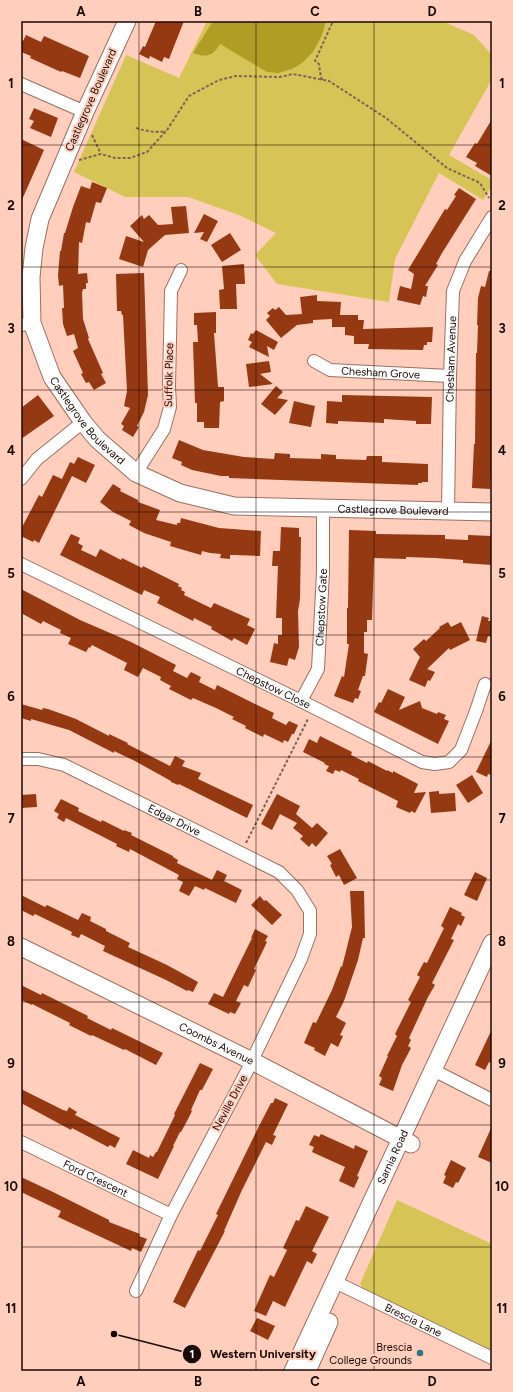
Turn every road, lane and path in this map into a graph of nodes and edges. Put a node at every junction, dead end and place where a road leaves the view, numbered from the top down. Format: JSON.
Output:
{"nodes":[{"id":1,"x":127,"y":21,"type":"edge"},
{"id":2,"x":333,"y":21,"type":"edge"},
{"id":3,"x":322,"y":80,"type":"junction"},
{"id":4,"x":21,"y":84,"type":"edge"},
{"id":5,"x":85,"y":112,"type":"junction"},
{"id":6,"x":136,"y":128,"type":"dead end"},
{"id":7,"x":167,"y":130,"type":"junction"},
{"id":8,"x":92,"y":136,"type":"dead end"},
{"id":9,"x":100,"y":154,"type":"junction"},
{"id":10,"x":79,"y":160,"type":"dead end"},
{"id":11,"x":489,"y":198,"type":"dead end"},
{"id":12,"x":492,"y":217,"type":"edge"},
{"id":13,"x":181,"y":270,"type":"dead end"},
{"id":14,"x":26,"y":324,"type":"edge"},
{"id":15,"x":314,"y":361,"type":"dead end"},
{"id":16,"x":450,"y":376,"type":"junction"},
{"id":17,"x":83,"y":422,"type":"junction"},
{"id":18,"x":136,"y":473,"type":"junction"},
{"id":19,"x":21,"y":479,"type":"edge"},
{"id":20,"x":323,"y":509,"type":"junction"},
{"id":21,"x":448,"y":512,"type":"junction"},
{"id":22,"x":492,"y":512,"type":"edge"},
{"id":23,"x":21,"y":564,"type":"edge"},
{"id":24,"x":485,"y":684,"type":"dead end"},
{"id":25,"x":301,"y":701,"type":"junction"},
{"id":26,"x":308,"y":719,"type":"dead end"},
{"id":27,"x":21,"y":759,"type":"edge"},
{"id":28,"x":241,"y":853,"type":"junction"},
{"id":29,"x":310,"y":911,"type":"joint"},
{"id":30,"x":492,"y":943,"type":"edge"},
{"id":31,"x":21,"y":947,"type":"edge"},
{"id":32,"x":492,"y":968,"type":"edge"},
{"id":33,"x":252,"y":1061,"type":"junction"},
{"id":34,"x":438,"y":1072,"type":"junction"},
{"id":35,"x":492,"y":1100,"type":"edge"},
{"id":36,"x":406,"y":1141,"type":"junction"},
{"id":37,"x":21,"y":1142,"type":"edge"},
{"id":38,"x":171,"y":1216,"type":"junction"},
{"id":39,"x":340,"y":1284,"type":"junction"},
{"id":40,"x":136,"y":1291,"type":"dead end"},
{"id":41,"x":492,"y":1358,"type":"edge"},
{"id":42,"x":293,"y":1371,"type":"edge"},
{"id":43,"x":307,"y":1371,"type":"edge"}],
"edges":[{"from":1,"to":5,"type":"street","name":"Castlegrove Boulevard"},
{"from":2,"to":3,"type":"path"},
{"from":3,"to":7,"type":"path"},
{"from":3,"to":11,"type":"path"},
{"from":4,"to":5,"type":"street"},
{"from":5,"to":14,"type":"street","name":"Castlegrove Boulevard"},
{"from":6,"to":7,"type":"path"},
{"from":7,"to":9,"type":"path"},
{"from":8,"to":9,"type":"path"},
{"from":9,"to":10,"type":"path"},
{"from":12,"to":16,"type":"street","name":"Chesham Avenue"},
{"from":13,"to":18,"type":"street","name":"Suffolk Place"},
{"from":14,"to":17,"type":"street","name":"Castlegrove Boulevard"},
{"from":15,"to":16,"type":"street","name":"Chesham Grove"},
{"from":16,"to":21,"type":"street","name":"Chesham Avenue"},
{"from":17,"to":18,"type":"street","name":"Castlegrove Boulevard"},
{"from":17,"to":19,"type":"street"},
{"from":18,"to":20,"type":"street","name":"Castlegrove Boulevard"},
{"from":20,"to":21,"type":"street","name":"Castlegrove Boulevard"},
{"from":20,"to":25,"type":"street","name":"Chepstow Gate"},
{"from":21,"to":22,"type":"street","name":"Castlegrove Boulevard"},
{"from":23,"to":25,"type":"street","name":"Chepstow Close"},
{"from":24,"to":25,"type":"street","name":"Chepstow Close"},
{"from":26,"to":28,"type":"path"},
{"from":27,"to":28,"type":"street","name":"Edgar Drive"},
{"from":28,"to":29,"type":"street","name":"Edgar Drive"},
{"from":29,"to":33,"type":"street","name":"Neville Drive"},
{"from":30,"to":34,"type":"street","name":"Sarnia Road"},
{"from":31,"to":33,"type":"street","name":"Coombs Avenue"},
{"from":32,"to":34,"type":"street","name":"Sarnia Road"},
{"from":33,"to":36,"type":"street","name":"Coombs Avenue"},
{"from":33,"to":38,"type":"street","name":"Neville Drive"},
{"from":34,"to":35,"type":"street"},
{"from":34,"to":36,"type":"street","name":"Sarnia Road"},
{"from":36,"to":39,"type":"street","name":"Sarnia Road"},
{"from":37,"to":38,"type":"street","name":"Ford Crescent"},
{"from":38,"to":40,"type":"street","name":"Neville Drive"},
{"from":39,"to":41,"type":"street","name":"Brescia Lane"},
{"from":39,"to":42,"type":"street","name":"Sarnia Road"},
{"from":39,"to":43,"type":"street","name":"Sarnia Road"}]}
